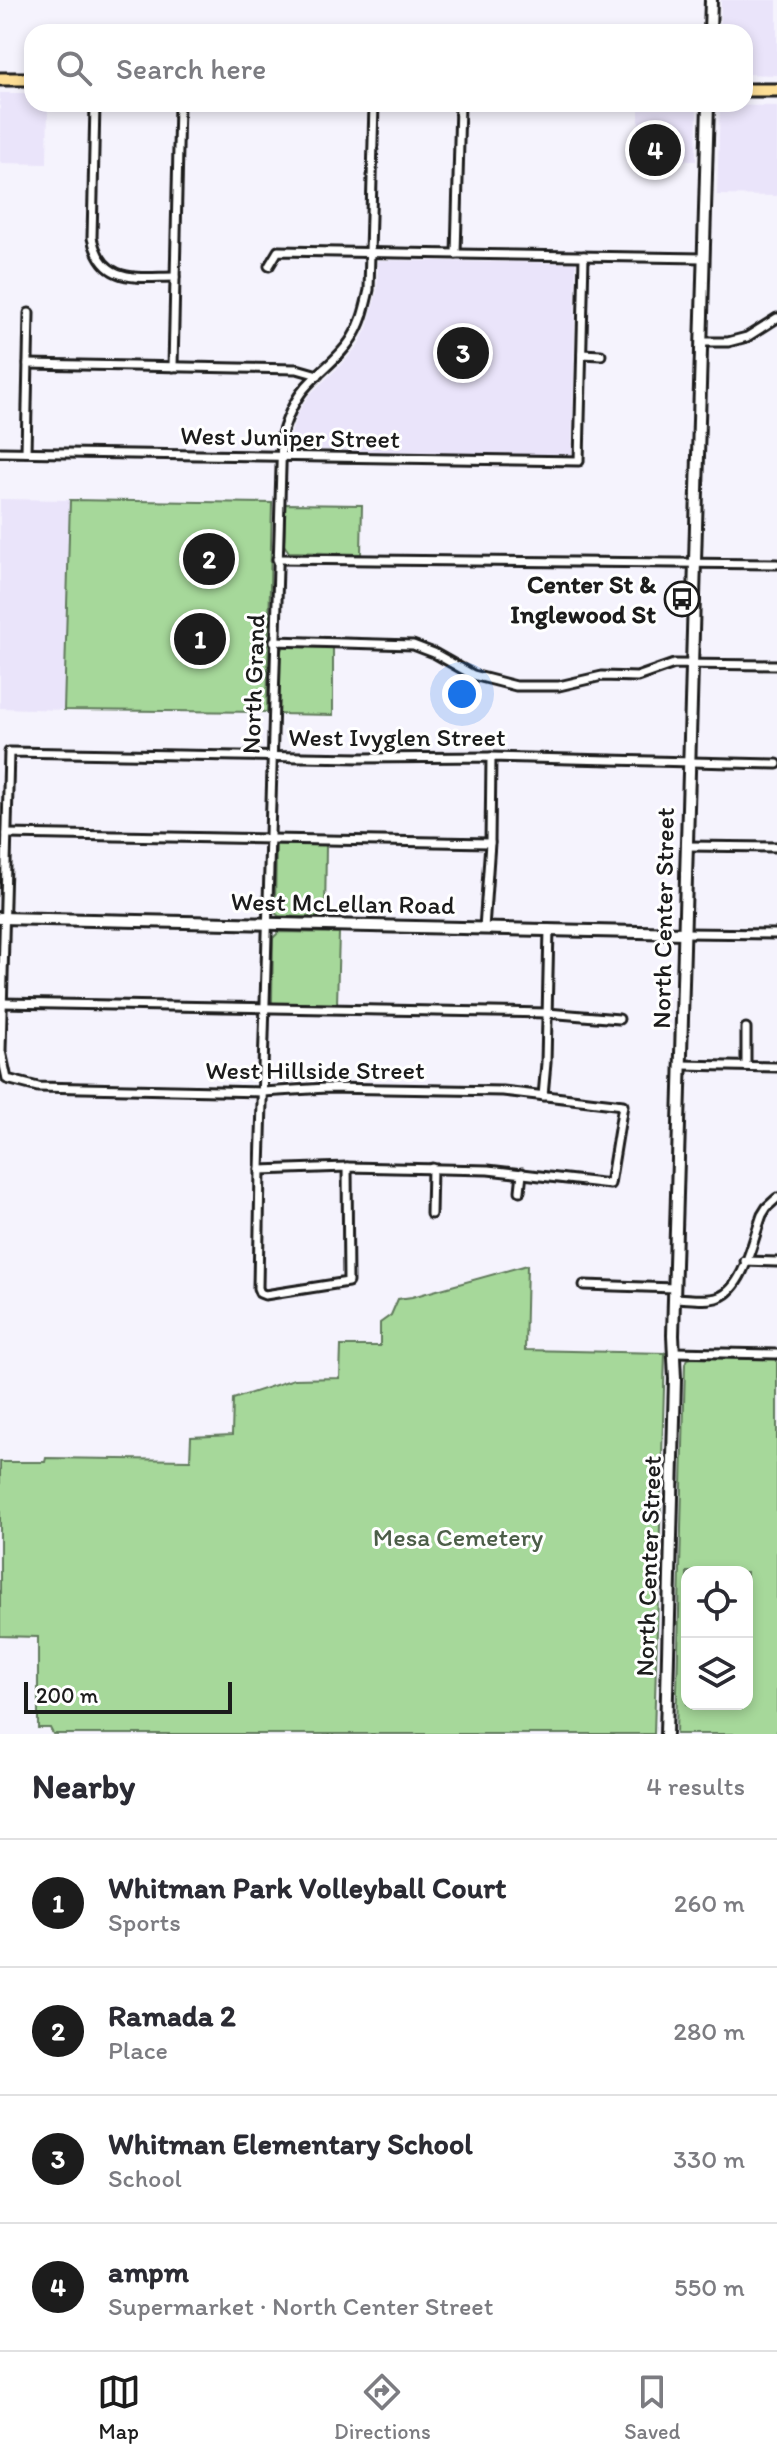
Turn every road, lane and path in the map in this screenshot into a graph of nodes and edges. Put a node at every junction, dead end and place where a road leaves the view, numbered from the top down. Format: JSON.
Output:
{"nodes":[{"id":1,"x":711,"y":0,"type":"edge"},
{"id":2,"x":710,"y":24,"type":"edge"},
{"id":3,"x":0,"y":79,"type":"edge"},
{"id":4,"x":24,"y":79,"type":"edge"},
{"id":5,"x":753,"y":90,"type":"edge"},
{"id":6,"x":777,"y":90,"type":"edge"},
{"id":7,"x":95,"y":112,"type":"edge"},
{"id":8,"x":179,"y":112,"type":"edge"},
{"id":9,"x":374,"y":112,"type":"edge"},
{"id":10,"x":460,"y":112,"type":"edge"},
{"id":11,"x":708,"y":112,"type":"edge"},
{"id":12,"x":370,"y":252,"type":"junction"},
{"id":13,"x":456,"y":254,"type":"junction"},
{"id":14,"x":584,"y":256,"type":"junction"},
{"id":15,"x":703,"y":258,"type":"junction"},
{"id":16,"x":269,"y":266,"type":"dead end"},
{"id":17,"x":175,"y":277,"type":"junction"},
{"id":18,"x":29,"y":313,"type":"dead end"},
{"id":19,"x":777,"y":318,"type":"edge"},
{"id":20,"x":701,"y":342,"type":"junction"},
{"id":21,"x":582,"y":354,"type":"junction"},
{"id":22,"x":601,"y":355,"type":"dead end"},
{"id":23,"x":28,"y":364,"type":"junction"},
{"id":24,"x":173,"y":367,"type":"junction"},
{"id":25,"x":318,"y":375,"type":"junction"},
{"id":26,"x":0,"y":452,"type":"edge"},
{"id":27,"x":26,"y":452,"type":"junction"},
{"id":28,"x":280,"y":456,"type":"junction"},
{"id":29,"x":277,"y":559,"type":"junction"},
{"id":30,"x":695,"y":563,"type":"junction"},
{"id":31,"x":777,"y":564,"type":"edge"},
{"id":32,"x":274,"y":641,"type":"junction"},
{"id":33,"x":692,"y":664,"type":"junction"},
{"id":34,"x":777,"y":665,"type":"edge"},
{"id":35,"x":271,"y":756,"type":"junction"},
{"id":36,"x":491,"y":757,"type":"junction"},
{"id":37,"x":689,"y":763,"type":"junction"},
{"id":38,"x":777,"y":764,"type":"edge"},
{"id":39,"x":7,"y":834,"type":"junction"},
{"id":40,"x":269,"y":839,"type":"junction"},
{"id":41,"x":490,"y":843,"type":"junction"},
{"id":42,"x":687,"y":846,"type":"junction"},
{"id":43,"x":777,"y":847,"type":"edge"},
{"id":44,"x":2,"y":918,"type":"edge"},
{"id":45,"x":267,"y":923,"type":"junction"},
{"id":46,"x":484,"y":928,"type":"junction"},
{"id":47,"x":549,"y":929,"type":"junction"},
{"id":48,"x":685,"y":933,"type":"junction"},
{"id":49,"x":777,"y":934,"type":"edge"},
{"id":50,"x":2,"y":1003,"type":"junction"},
{"id":51,"x":265,"y":1008,"type":"junction"},
{"id":52,"x":547,"y":1013,"type":"junction"},
{"id":53,"x":619,"y":1019,"type":"dead end"},
{"id":54,"x":746,"y":1028,"type":"dead end"},
{"id":55,"x":682,"y":1065,"type":"junction"},
{"id":56,"x":746,"y":1066,"type":"junction"},
{"id":57,"x":777,"y":1067,"type":"edge"},
{"id":58,"x":263,"y":1092,"type":"junction"},
{"id":59,"x":543,"y":1096,"type":"junction"},
{"id":60,"x":347,"y":1167,"type":"junction"},
{"id":61,"x":432,"y":1168,"type":"junction"},
{"id":62,"x":260,"y":1170,"type":"junction"},
{"id":63,"x":522,"y":1173,"type":"junction"},
{"id":64,"x":520,"y":1191,"type":"dead end"},
{"id":65,"x":777,"y":1198,"type":"edge"},
{"id":66,"x":431,"y":1214,"type":"dead end"},
{"id":67,"x":745,"y":1261,"type":"junction"},
{"id":68,"x":777,"y":1262,"type":"edge"},
{"id":69,"x":584,"y":1285,"type":"dead end"},
{"id":70,"x":675,"y":1293,"type":"junction"},
{"id":71,"x":674,"y":1352,"type":"junction"},
{"id":72,"x":777,"y":1354,"type":"edge"},
{"id":73,"x":666,"y":1734,"type":"edge"}],
"edges":[{"from":1,"to":2,"type":"street"},
{"from":3,"to":4,"type":"main road"},
{"from":5,"to":6,"type":"main road"},
{"from":7,"to":17,"type":"street"},
{"from":8,"to":17,"type":"street"},
{"from":9,"to":12,"type":"street","name":"North Grand"},
{"from":10,"to":13,"type":"street"},
{"from":11,"to":15,"type":"street","name":"North Center Street"},
{"from":12,"to":13,"type":"street"},
{"from":12,"to":16,"type":"street"},
{"from":12,"to":25,"type":"street","name":"North Grand"},
{"from":13,"to":14,"type":"street"},
{"from":14,"to":15,"type":"street"},
{"from":14,"to":21,"type":"street"},
{"from":15,"to":20,"type":"street","name":"North Center Street"},
{"from":17,"to":24,"type":"street"},
{"from":18,"to":23,"type":"street"},
{"from":19,"to":20,"type":"street"},
{"from":20,"to":30,"type":"street","name":"North Center Street"},
{"from":21,"to":22,"type":"street"},
{"from":21,"to":28,"type":"street","name":"West Juniper Street"},
{"from":23,"to":24,"type":"street"},
{"from":23,"to":27,"type":"street"},
{"from":24,"to":25,"type":"street"},
{"from":25,"to":28,"type":"street","name":"North Grand"},
{"from":26,"to":27,"type":"street","name":"West Juniper Street"},
{"from":27,"to":28,"type":"street","name":"West Juniper Street"},
{"from":28,"to":29,"type":"street","name":"North Grand"},
{"from":29,"to":30,"type":"street"},
{"from":29,"to":32,"type":"street","name":"North Grand"},
{"from":30,"to":31,"type":"street"},
{"from":30,"to":33,"type":"street","name":"North Center Street"},
{"from":32,"to":33,"type":"street"},
{"from":32,"to":35,"type":"street","name":"North Grand"},
{"from":33,"to":34,"type":"street"},
{"from":33,"to":37,"type":"street","name":"North Center Street"},
{"from":35,"to":36,"type":"street","name":"West Ivyglen Street"},
{"from":35,"to":39,"type":"street","name":"West Ivyglen Street"},
{"from":35,"to":40,"type":"street","name":"North Grand"},
{"from":36,"to":37,"type":"street","name":"West Ivyglen Street"},
{"from":36,"to":41,"type":"street"},
{"from":37,"to":38,"type":"street","name":"West Ivyglen Street"},
{"from":37,"to":42,"type":"street","name":"North Center Street"},
{"from":39,"to":40,"type":"street"},
{"from":39,"to":44,"type":"street"},
{"from":40,"to":41,"type":"street"},
{"from":40,"to":45,"type":"street","name":"North Grand"},
{"from":41,"to":46,"type":"street"},
{"from":42,"to":43,"type":"street"},
{"from":42,"to":48,"type":"street","name":"North Center Street"},
{"from":44,"to":45,"type":"street","name":"West McLellan Road"},
{"from":44,"to":50,"type":"street"},
{"from":45,"to":46,"type":"street","name":"West McLellan Road"},
{"from":45,"to":51,"type":"street","name":"North Grand"},
{"from":46,"to":47,"type":"street","name":"West McLellan Road"},
{"from":47,"to":48,"type":"street","name":"West McLellan Road"},
{"from":47,"to":52,"type":"street"},
{"from":48,"to":49,"type":"street"},
{"from":48,"to":55,"type":"street","name":"North Center Street"},
{"from":50,"to":51,"type":"street"},
{"from":50,"to":58,"type":"street","name":"West Hillside Street"},
{"from":51,"to":52,"type":"street"},
{"from":51,"to":58,"type":"street","name":"North Grand"},
{"from":52,"to":53,"type":"street"},
{"from":52,"to":59,"type":"street"},
{"from":54,"to":56,"type":"street"},
{"from":55,"to":56,"type":"street"},
{"from":55,"to":70,"type":"street","name":"North Center Street"},
{"from":56,"to":57,"type":"street"},
{"from":58,"to":59,"type":"street","name":"West Hillside Street"},
{"from":58,"to":62,"type":"street","name":"North Grand"},
{"from":59,"to":63,"type":"street","name":"West Hillside Street"},
{"from":60,"to":61,"type":"street"},
{"from":60,"to":62,"type":"street"},
{"from":60,"to":62,"type":"street","name":"North Grand"},
{"from":61,"to":63,"type":"street"},
{"from":61,"to":66,"type":"street"},
{"from":63,"to":64,"type":"street"},
{"from":65,"to":67,"type":"street"},
{"from":67,"to":68,"type":"street"},
{"from":67,"to":70,"type":"street"},
{"from":69,"to":70,"type":"street"},
{"from":70,"to":71,"type":"street","name":"North Center Street"},
{"from":71,"to":72,"type":"street"},
{"from":71,"to":73,"type":"street","name":"North Center Street"}]}
